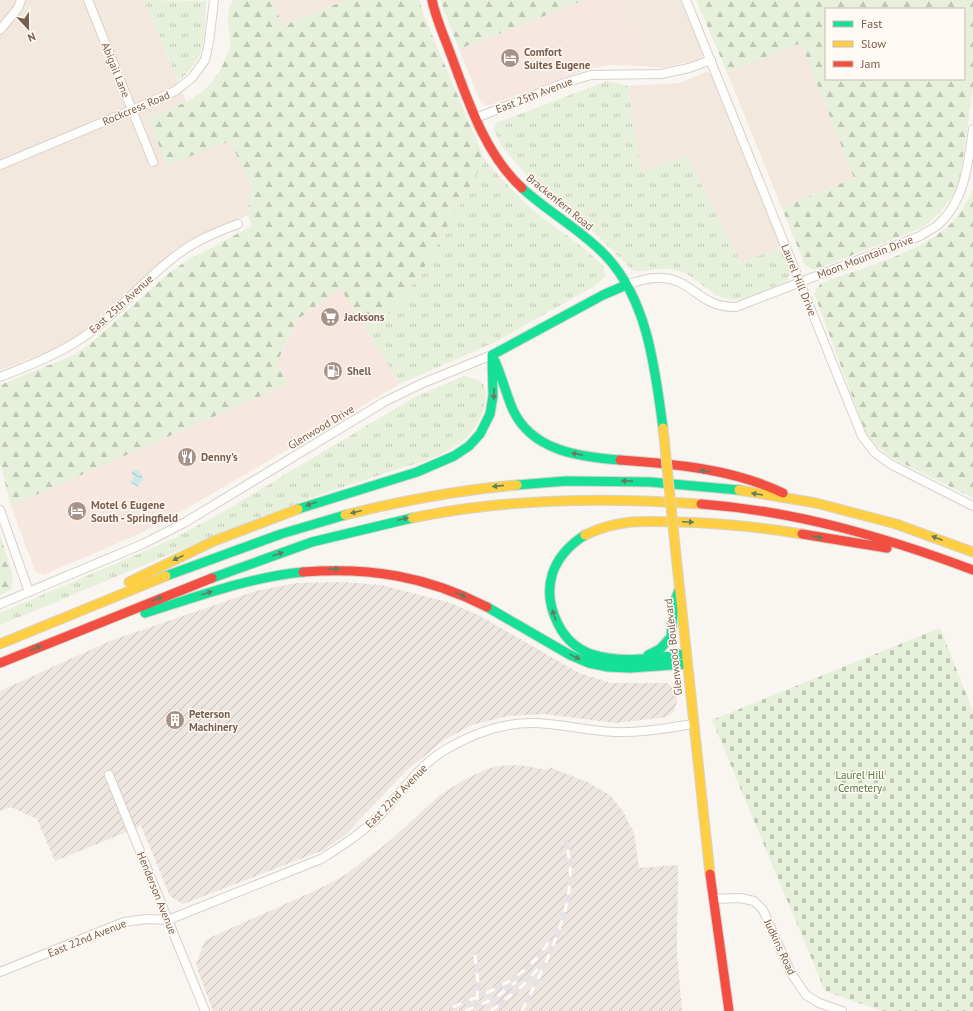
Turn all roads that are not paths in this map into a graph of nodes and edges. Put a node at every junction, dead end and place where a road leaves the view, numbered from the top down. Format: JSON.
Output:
{"nodes":[{"id":1,"x":22,"y":0,"type":"edge"},
{"id":2,"x":88,"y":0,"type":"edge"},
{"id":3,"x":214,"y":0,"type":"edge"},
{"id":4,"x":432,"y":0,"type":"edge"},
{"id":5,"x":686,"y":0,"type":"edge"},
{"id":6,"x":0,"y":30,"type":"edge"},
{"id":7,"x":711,"y":60,"type":"junction"},
{"id":8,"x":132,"y":110,"type":"junction"},
{"id":9,"x":476,"y":118,"type":"junction"},
{"id":10,"x":973,"y":129,"type":"edge"},
{"id":11,"x":153,"y":162,"type":"dead end"},
{"id":12,"x":0,"y":164,"type":"edge"},
{"id":13,"x":238,"y":224,"type":"dead end"},
{"id":14,"x":800,"y":283,"type":"junction"},
{"id":15,"x":626,"y":285,"type":"junction"},
{"id":16,"x":492,"y":355,"type":"junction"},
{"id":17,"x":0,"y":377,"type":"edge"},
{"id":18,"x":795,"y":500,"type":"junction"},
{"id":19,"x":973,"y":506,"type":"edge"},
{"id":20,"x":0,"y":510,"type":"edge"},
{"id":21,"x":973,"y":552,"type":"edge"},
{"id":22,"x":930,"y":554,"type":"junction"},
{"id":23,"x":973,"y":570,"type":"edge"},
{"id":24,"x":679,"y":590,"type":"junction"},
{"id":25,"x":29,"y":592,"type":"junction"},
{"id":26,"x":0,"y":604,"type":"edge"},
{"id":27,"x":49,"y":624,"type":"junction"},
{"id":28,"x":62,"y":638,"type":"junction"},
{"id":29,"x":0,"y":644,"type":"edge"},
{"id":30,"x":685,"y":654,"type":"junction"},
{"id":31,"x":643,"y":658,"type":"junction"},
{"id":32,"x":0,"y":663,"type":"edge"},
{"id":33,"x":686,"y":664,"type":"junction"},
{"id":34,"x":693,"y":724,"type":"junction"},
{"id":35,"x":109,"y":775,"type":"dead end"},
{"id":36,"x":714,"y":899,"type":"junction"},
{"id":37,"x":168,"y":920,"type":"junction"},
{"id":38,"x":0,"y":972,"type":"edge"},
{"id":39,"x":205,"y":1011,"type":"edge"},
{"id":40,"x":729,"y":1011,"type":"edge"},
{"id":41,"x":842,"y":1011,"type":"edge"}],
"edges":[{"from":1,"to":6,"type":"street"},
{"from":2,"to":8,"type":"street","name":"Abigail Lane"},
{"from":3,"to":8,"type":"street","name":"Rockcress Road"},
{"from":4,"to":9,"type":"main road","name":"Brackenfern Road"},
{"from":5,"to":7,"type":"street","name":"Laurel Hill Drive"},
{"from":7,"to":9,"type":"street","name":"East 25th Avenue"},
{"from":7,"to":14,"type":"street","name":"Laurel Hill Drive"},
{"from":8,"to":11,"type":"street","name":"Abigail Lane"},
{"from":8,"to":12,"type":"street","name":"Rockcress Road"},
{"from":9,"to":15,"type":"main road","name":"Brackenfern Road"},
{"from":10,"to":14,"type":"street","name":"Moon Mountain Drive"},
{"from":13,"to":17,"type":"street","name":"East 25th Avenue"},
{"from":14,"to":15,"type":"street","name":"Moon Mountain Drive"},
{"from":14,"to":19,"type":"street","name":"Laurel Hill Drive"},
{"from":15,"to":16,"type":"main road","name":"Glenwood Drive"},
{"from":15,"to":24,"type":"main road","name":"Glenwood Boulevard","bridge":true},
{"from":18,"to":16,"type":"main road","one_way":true},
{"from":16,"to":25,"type":"street","name":"Glenwood Drive"},
{"from":16,"to":27,"type":"main road","one_way":true},
{"from":21,"to":18,"type":"main road","one_way":true},
{"from":18,"to":27,"type":"main road","one_way":true},
{"from":20,"to":25,"type":"street"},
{"from":22,"to":23,"type":"main road"},
{"from":28,"to":22,"type":"main road","one_way":true},
{"from":31,"to":22,"type":"main road","one_way":true},
{"from":24,"to":30,"type":"main road","name":"Glenwood Boulevard"},
{"from":24,"to":31,"type":"main road"},
{"from":25,"to":26,"type":"street","name":"Glenwood Drive"},
{"from":27,"to":29,"type":"main road"},
{"from":32,"to":28,"type":"main road","one_way":true},
{"from":28,"to":33,"type":"main road","one_way":true},
{"from":30,"to":31,"type":"main road"},
{"from":30,"to":33,"type":"main road","name":"Glenwood Boulevard"},
{"from":33,"to":34,"type":"main road","name":"Glenwood Boulevard"},
{"from":34,"to":36,"type":"main road","name":"Glenwood Boulevard"},
{"from":34,"to":37,"type":"street","name":"East 22nd Avenue"},
{"from":35,"to":37,"type":"street","name":"Henderson Avenue"},
{"from":36,"to":40,"type":"main road","name":"Glenwood Boulevard"},
{"from":36,"to":41,"type":"street","name":"Judkins Road"},
{"from":37,"to":38,"type":"street","name":"East 22nd Avenue"},
{"from":37,"to":39,"type":"street","name":"Henderson Avenue"}]}
